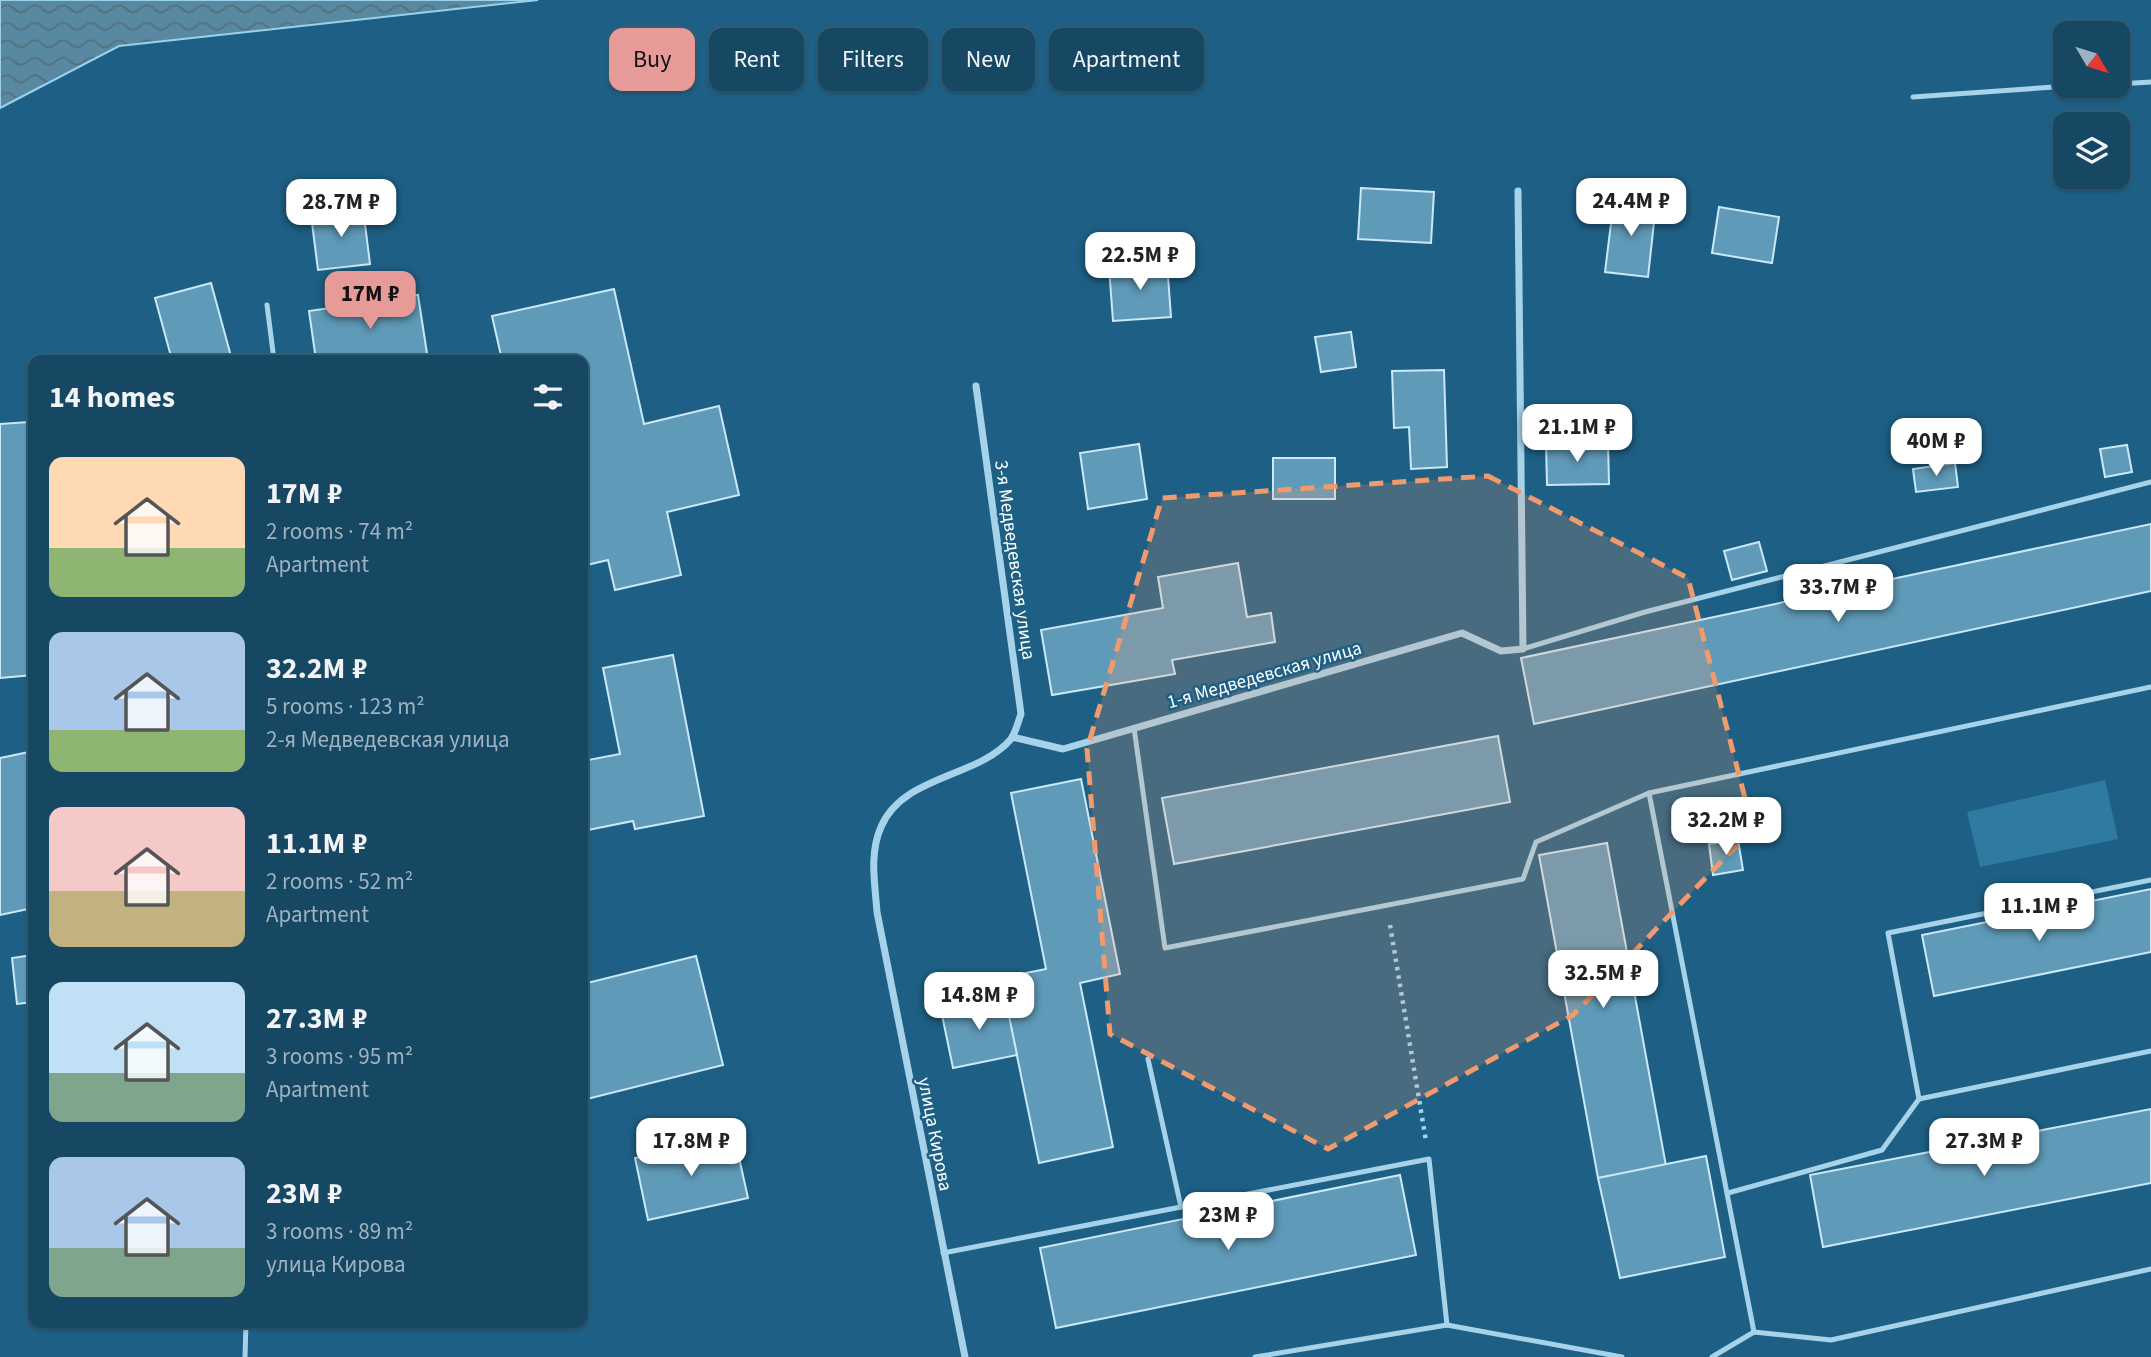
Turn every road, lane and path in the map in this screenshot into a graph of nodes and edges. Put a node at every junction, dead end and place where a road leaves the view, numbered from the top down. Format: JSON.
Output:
{"nodes":[{"id":1,"x":2151,"y":82,"type":"edge"},
{"id":2,"x":2130,"y":83,"type":"edge"},
{"id":3,"x":2053,"y":87,"type":"edge"},
{"id":4,"x":1913,"y":97,"type":"dead end"},
{"id":5,"x":1518,"y":191,"type":"dead end"},
{"id":6,"x":267,"y":305,"type":"dead end"},
{"id":7,"x":273,"y":355,"type":"edge"},
{"id":8,"x":976,"y":386,"type":"dead end"},
{"id":9,"x":2151,"y":482,"type":"edge"},
{"id":10,"x":1523,"y":649,"type":"junction"},
{"id":11,"x":2151,"y":687,"type":"edge"},
{"id":12,"x":1134,"y":728,"type":"junction"},
{"id":13,"x":1012,"y":737,"type":"junction"},
{"id":14,"x":1649,"y":793,"type":"junction"},
{"id":15,"x":2151,"y":880,"type":"edge"},
{"id":16,"x":1387,"y":905,"type":"junction"},
{"id":17,"x":2151,"y":1051,"type":"edge"},
{"id":18,"x":1148,"y":1059,"type":"dead end"},
{"id":19,"x":1919,"y":1099,"type":"junction"},
{"id":20,"x":1429,"y":1159,"type":"junction"},
{"id":21,"x":1728,"y":1193,"type":"junction"},
{"id":22,"x":1181,"y":1207,"type":"junction"},
{"id":23,"x":943,"y":1252,"type":"junction"},
{"id":24,"x":2151,"y":1269,"type":"edge"},
{"id":25,"x":1447,"y":1325,"type":"junction"},
{"id":26,"x":246,"y":1328,"type":"edge"},
{"id":27,"x":1754,"y":1332,"type":"junction"},
{"id":28,"x":245,"y":1357,"type":"edge"},
{"id":29,"x":965,"y":1357,"type":"edge"},
{"id":30,"x":1255,"y":1357,"type":"edge"},
{"id":31,"x":1622,"y":1357,"type":"edge"},
{"id":32,"x":1712,"y":1357,"type":"edge"}],
"edges":[{"from":1,"to":2,"type":"lane"},
{"from":3,"to":4,"type":"lane"},
{"from":5,"to":10,"type":"street"},
{"from":6,"to":7,"type":"lane"},
{"from":8,"to":13,"type":"street","name":"3-я Медведевская улица"},
{"from":9,"to":10,"type":"lane"},
{"from":10,"to":12,"type":"street","name":"1-я Медведевская улица"},
{"from":11,"to":14,"type":"lane"},
{"from":12,"to":13,"type":"street","name":"1-я Медведевская улица"},
{"from":12,"to":16,"type":"lane"},
{"from":13,"to":23,"type":"street","name":"улица Кирова"},
{"from":14,"to":16,"type":"lane"},
{"from":14,"to":21,"type":"lane"},
{"from":15,"to":19,"type":"lane"},
{"from":16,"to":20,"type":"path"},
{"from":17,"to":19,"type":"lane"},
{"from":18,"to":22,"type":"lane"},
{"from":19,"to":21,"type":"lane"},
{"from":20,"to":22,"type":"lane"},
{"from":20,"to":25,"type":"lane"},
{"from":21,"to":27,"type":"lane"},
{"from":22,"to":23,"type":"lane"},
{"from":23,"to":29,"type":"street","name":"улица Кирова"},
{"from":24,"to":27,"type":"lane"},
{"from":25,"to":30,"type":"lane"},
{"from":25,"to":31,"type":"lane"},
{"from":26,"to":28,"type":"lane"},
{"from":27,"to":32,"type":"lane"}]}
